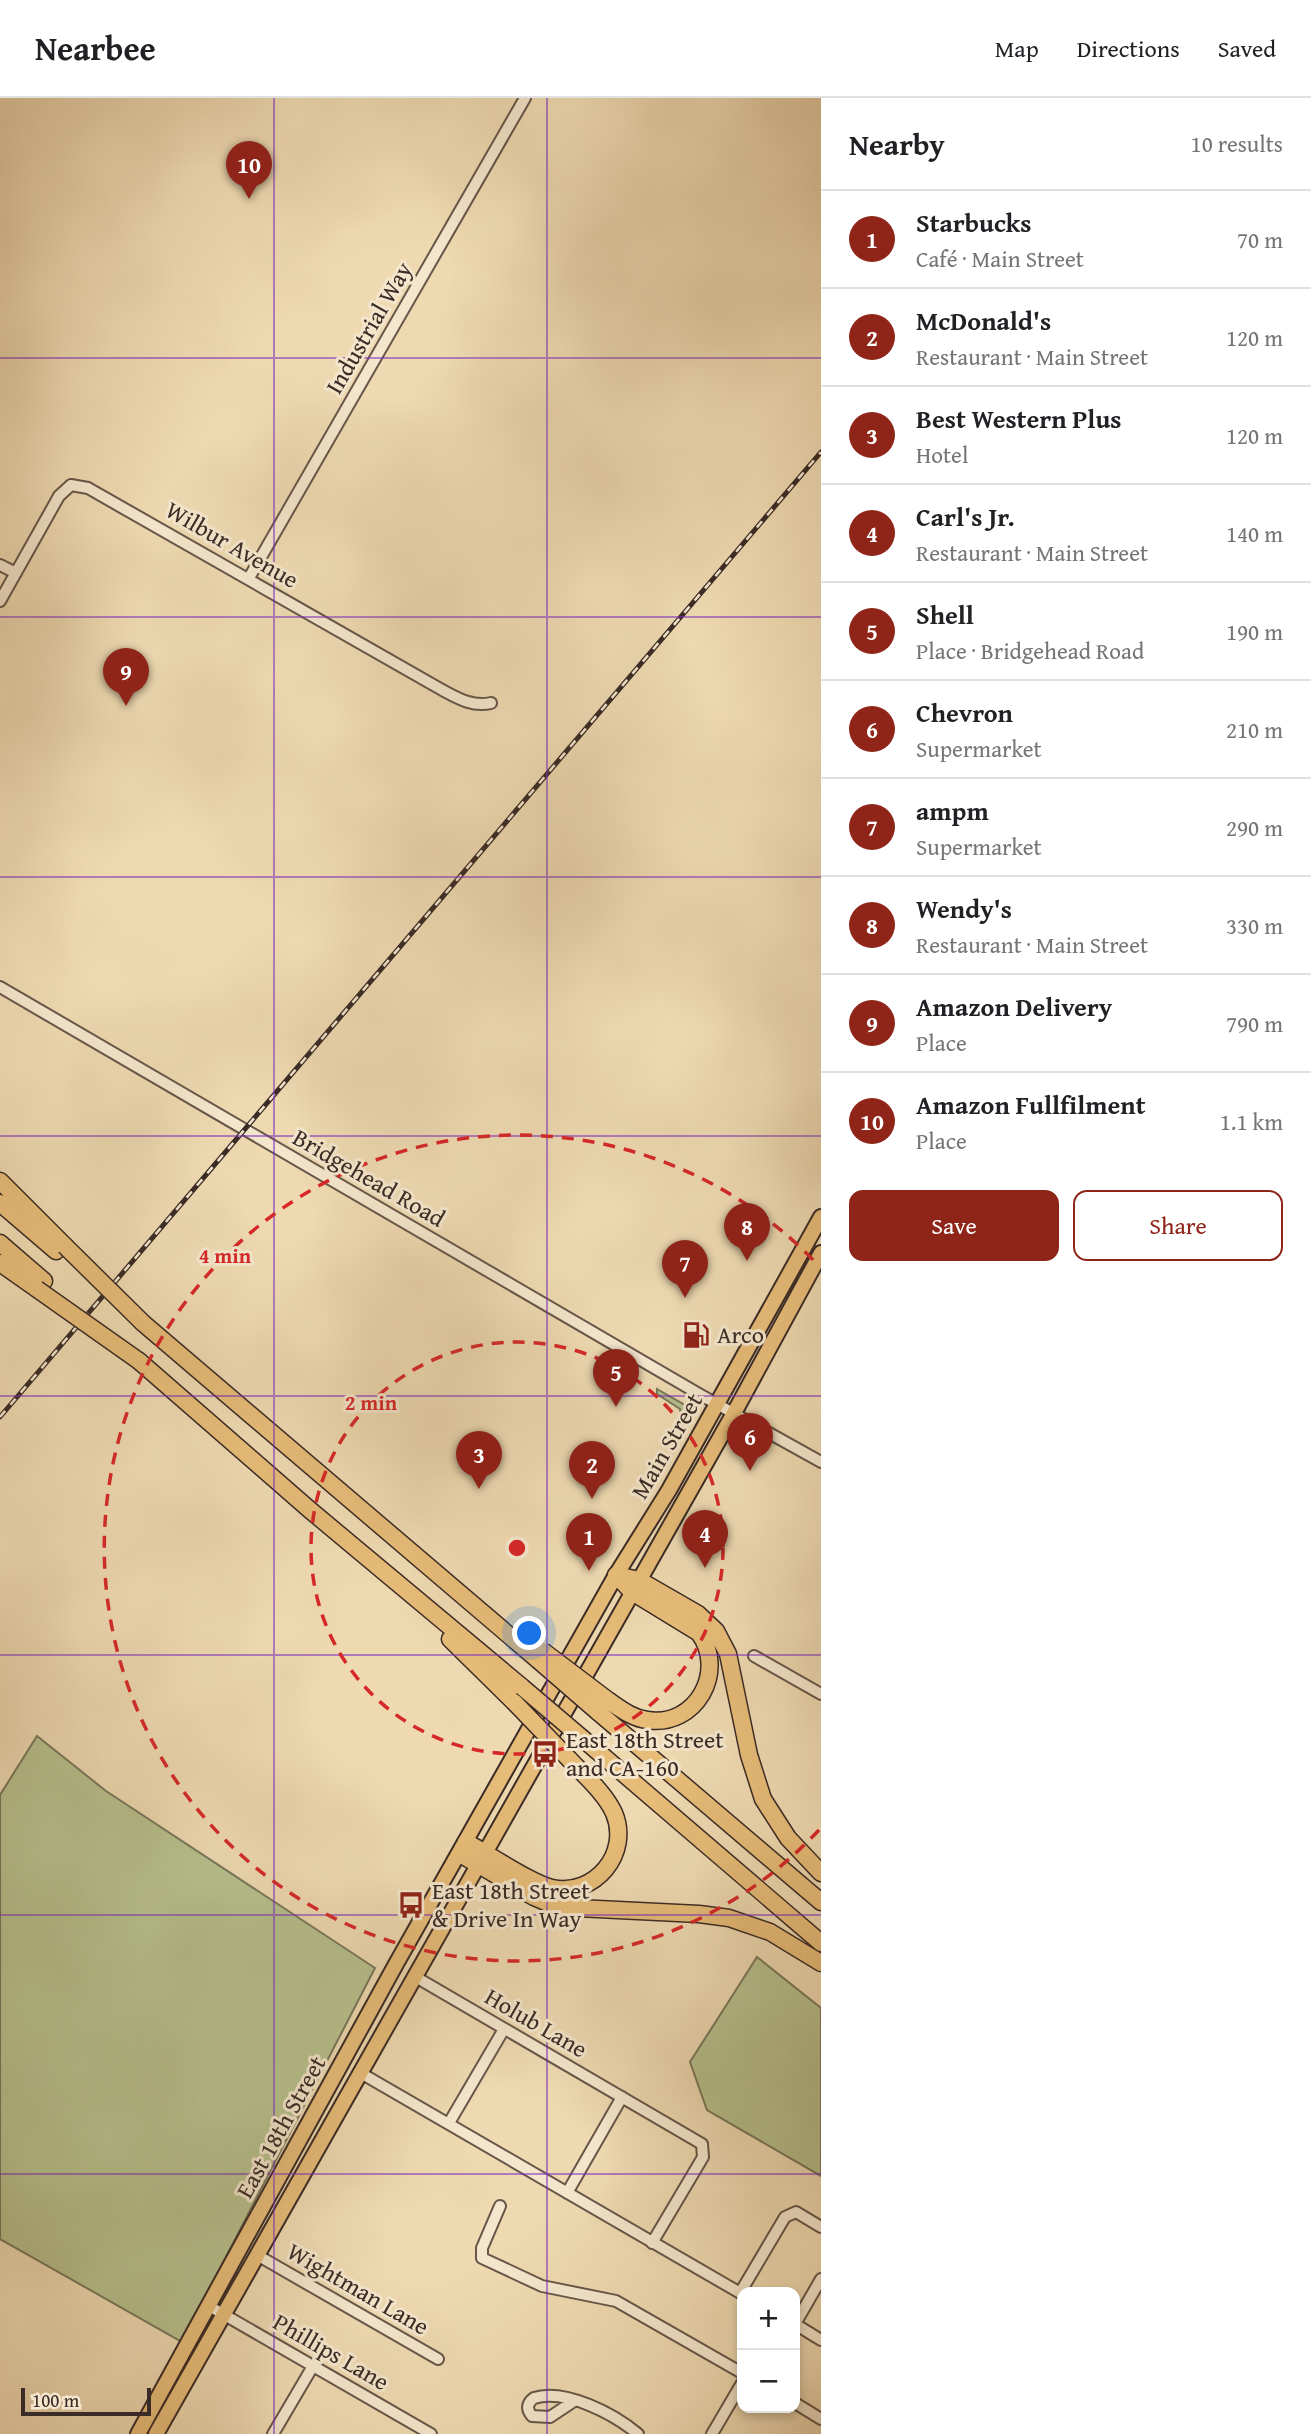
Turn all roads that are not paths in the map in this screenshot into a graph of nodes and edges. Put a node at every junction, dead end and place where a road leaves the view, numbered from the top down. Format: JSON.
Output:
{"nodes":[{"id":1,"x":525,"y":98,"type":"edge"},
{"id":2,"x":0,"y":565,"type":"edge"},
{"id":3,"x":16,"y":573,"type":"junction"},
{"id":4,"x":249,"y":578,"type":"junction"},
{"id":5,"x":0,"y":601,"type":"edge"},
{"id":6,"x":491,"y":703,"type":"dead end"},
{"id":7,"x":0,"y":987,"type":"edge"},
{"id":8,"x":0,"y":1181,"type":"edge"},
{"id":9,"x":0,"y":1203,"type":"edge"},
{"id":10,"x":821,"y":1217,"type":"edge"},
{"id":11,"x":0,"y":1243,"type":"edge"},
{"id":12,"x":64,"y":1252,"type":"junction"},
{"id":13,"x":821,"y":1253,"type":"edge"},
{"id":14,"x":0,"y":1263,"type":"edge"},
{"id":15,"x":41,"y":1285,"type":"junction"},
{"id":16,"x":718,"y":1404,"type":"junction"},
{"id":17,"x":734,"y":1413,"type":"junction"},
{"id":18,"x":821,"y":1462,"type":"edge"},
{"id":19,"x":310,"y":1510,"type":"junction"},
{"id":20,"x":616,"y":1575,"type":"junction"},
{"id":21,"x":636,"y":1586,"type":"junction"},
{"id":22,"x":754,"y":1656,"type":"dead end"},
{"id":23,"x":821,"y":1694,"type":"edge"},
{"id":24,"x":604,"y":1706,"type":"junction"},
{"id":25,"x":463,"y":1848,"type":"junction"},
{"id":26,"x":481,"y":1858,"type":"junction"},
{"id":27,"x":821,"y":1873,"type":"edge"},
{"id":28,"x":821,"y":1902,"type":"edge"},
{"id":29,"x":821,"y":1942,"type":"edge"},
{"id":30,"x":821,"y":1963,"type":"edge"},
{"id":31,"x":414,"y":1976,"type":"junction"},
{"id":32,"x":504,"y":2029,"type":"junction"},
{"id":33,"x":359,"y":2072,"type":"junction"},
{"id":34,"x":622,"y":2097,"type":"junction"},
{"id":35,"x":449,"y":2123,"type":"junction"},
{"id":36,"x":567,"y":2193,"type":"junction"},
{"id":37,"x":500,"y":2206,"type":"dead end"},
{"id":38,"x":821,"y":2227,"type":"edge"},
{"id":39,"x":652,"y":2242,"type":"junction"},
{"id":40,"x":257,"y":2255,"type":"junction"},
{"id":41,"x":821,"y":2278,"type":"edge"},
{"id":42,"x":744,"y":2287,"type":"edge"},
{"id":43,"x":737,"y":2291,"type":"edge"},
{"id":44,"x":209,"y":2306,"type":"junction"},
{"id":45,"x":224,"y":2314,"type":"junction"},
{"id":46,"x":800,"y":2315,"type":"edge"},
{"id":47,"x":800,"y":2327,"type":"edge"},
{"id":48,"x":821,"y":2340,"type":"edge"},
{"id":49,"x":438,"y":2359,"type":"dead end"},
{"id":50,"x":313,"y":2366,"type":"junction"},
{"id":51,"x":737,"y":2370,"type":"edge"},
{"id":52,"x":737,"y":2392,"type":"edge"},
{"id":53,"x":574,"y":2401,"type":"dead end"},
{"id":54,"x":800,"y":2406,"type":"edge"},
{"id":55,"x":821,"y":2419,"type":"edge"},
{"id":56,"x":138,"y":2434,"type":"edge"},
{"id":57,"x":156,"y":2434,"type":"edge"},
{"id":58,"x":273,"y":2434,"type":"edge"},
{"id":59,"x":431,"y":2434,"type":"edge"},
{"id":60,"x":638,"y":2434,"type":"edge"},
{"id":61,"x":712,"y":2434,"type":"edge"}],
"edges":[{"from":1,"to":4,"type":"street","name":"Industrial Way"},
{"from":2,"to":3,"type":"street"},
{"from":3,"to":4,"type":"street","name":"Wilbur Avenue"},
{"from":3,"to":5,"type":"street","name":"Wilbur Avenue"},
{"from":4,"to":6,"type":"street","name":"Wilbur Avenue"},
{"from":7,"to":16,"type":"street","name":"Bridgehead Road"},
{"from":8,"to":12,"type":"highway"},
{"from":9,"to":12,"type":"highway"},
{"from":10,"to":16,"type":"main road","name":"Main Street"},
{"from":11,"to":15,"type":"highway"},
{"from":12,"to":24,"type":"highway","bridge":true},
{"from":13,"to":17,"type":"main road","name":"Main Street"},
{"from":14,"to":15,"type":"highway"},
{"from":15,"to":19,"type":"highway","bridge":true},
{"from":16,"to":17,"type":"street","name":"Bridgehead Road"},
{"from":16,"to":20,"type":"main road","name":"Main Street"},
{"from":17,"to":18,"type":"street","name":"Bridgehead Road"},
{"from":17,"to":21,"type":"main road","name":"Main Street"},
{"from":19,"to":26,"type":"highway","bridge":true},
{"from":19,"to":29,"type":"highway","bridge":true},
{"from":20,"to":21,"type":"highway"},
{"from":20,"to":25,"type":"main road","name":"Main Street"},
{"from":21,"to":24,"type":"highway"},
{"from":21,"to":26,"type":"main road","name":"Main Street"},
{"from":21,"to":27,"type":"highway"},
{"from":22,"to":23,"type":"street"},
{"from":24,"to":28,"type":"highway"},
{"from":25,"to":26,"type":"highway"},
{"from":25,"to":44,"type":"main road","name":"East 18th Street"},
{"from":26,"to":30,"type":"highway"},
{"from":26,"to":31,"type":"main road","name":"East 18th Street"},
{"from":31,"to":32,"type":"street","name":"Holub Lane"},
{"from":31,"to":33,"type":"main road","name":"East 18th Street"},
{"from":32,"to":34,"type":"street","name":"Holub Lane"},
{"from":32,"to":35,"type":"street"},
{"from":33,"to":35,"type":"street"},
{"from":33,"to":40,"type":"main road","name":"East 18th Street"},
{"from":34,"to":36,"type":"street"},
{"from":34,"to":39,"type":"street","name":"Holub Lane"},
{"from":35,"to":36,"type":"street"},
{"from":36,"to":39,"type":"street"},
{"from":37,"to":51,"type":"street"},
{"from":38,"to":42,"type":"street"},
{"from":39,"to":43,"type":"street"},
{"from":40,"to":45,"type":"main road","name":"East 18th Street"},
{"from":40,"to":49,"type":"street","name":"Wightman Lane"},
{"from":41,"to":46,"type":"street"},
{"from":44,"to":45,"type":"street","name":"Phillips Lane"},
{"from":44,"to":56,"type":"main road","name":"East 18th Street"},
{"from":45,"to":50,"type":"street","name":"Phillips Lane"},
{"from":45,"to":57,"type":"main road","name":"East 18th Street"},
{"from":47,"to":48,"type":"street"},
{"from":50,"to":58,"type":"street"},
{"from":50,"to":59,"type":"street","name":"Phillips Lane"},
{"from":52,"to":61,"type":"street"},
{"from":53,"to":60,"type":"street"},
{"from":54,"to":55,"type":"street"}]}
